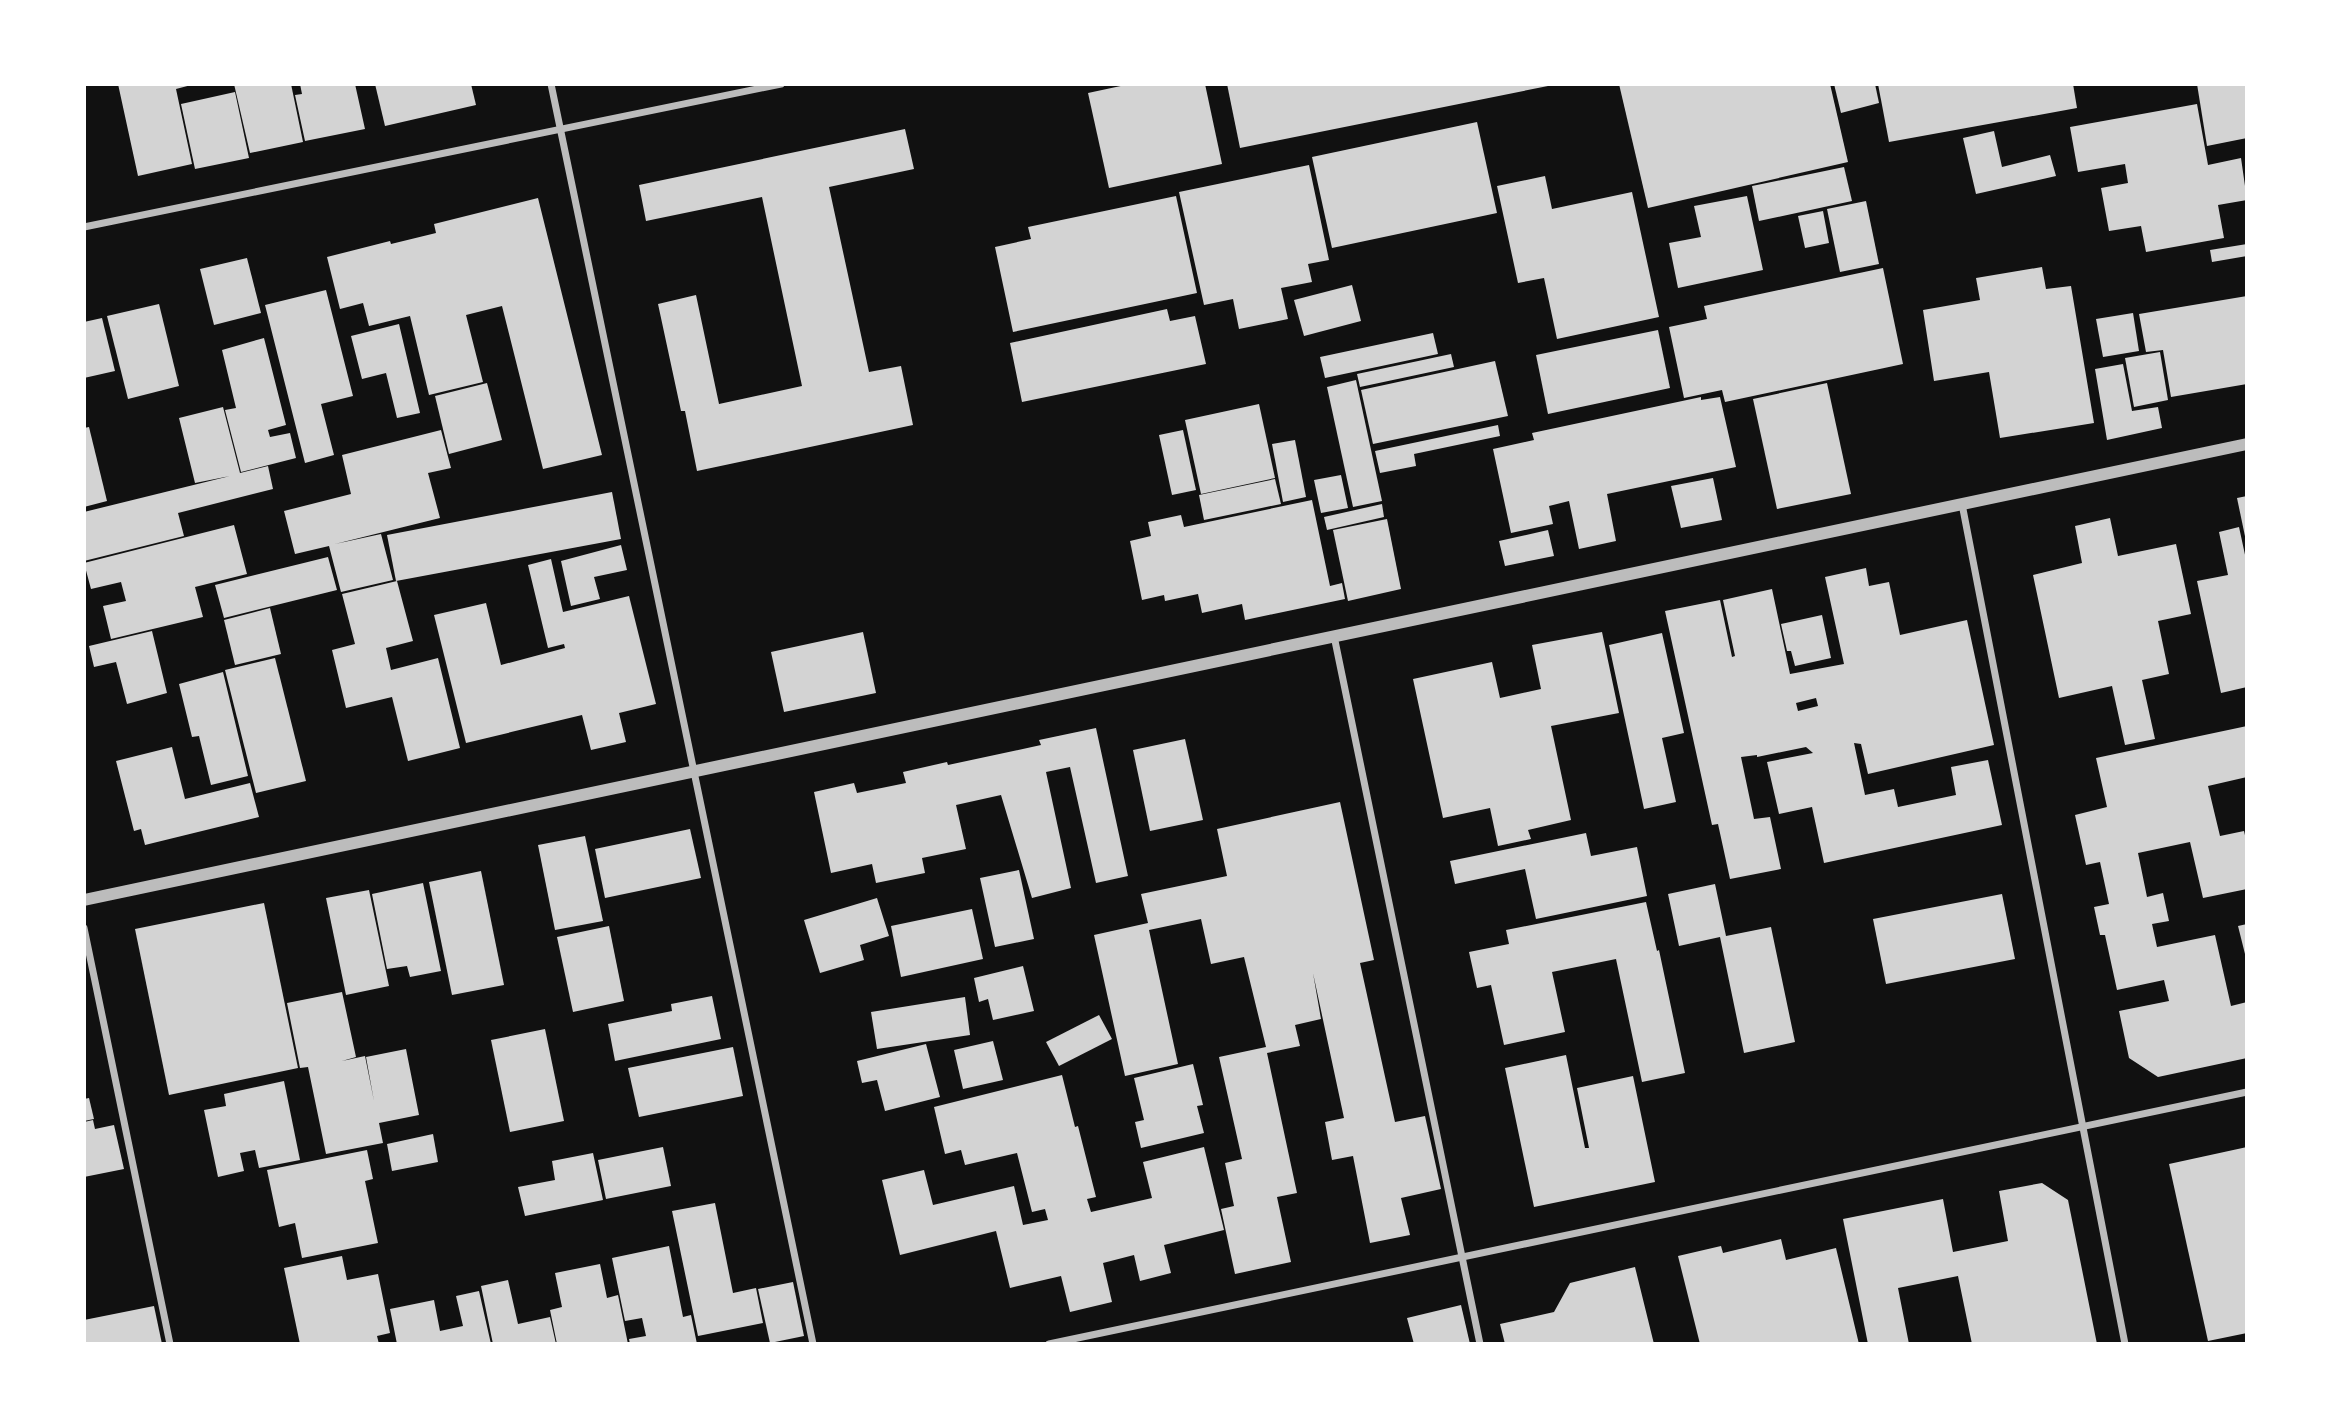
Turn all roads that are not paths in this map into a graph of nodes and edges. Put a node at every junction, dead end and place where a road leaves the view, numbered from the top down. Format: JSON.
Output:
{"nodes":[{"id":1,"x":551,"y":84,"type":"edge"},
{"id":2,"x":781,"y":84,"type":"edge"},
{"id":3,"x":561,"y":129,"type":"junction"},
{"id":4,"x":84,"y":228,"type":"edge"},
{"id":5,"x":2247,"y":444,"type":"edge"},
{"id":6,"x":1962,"y":503,"type":"junction"},
{"id":7,"x":1334,"y":636,"type":"junction"},
{"id":8,"x":692,"y":770,"type":"junction"},
{"id":9,"x":84,"y":900,"type":"edge"},
{"id":10,"x":84,"y":928,"type":"edge"},
{"id":11,"x":2247,"y":1092,"type":"edge"},
{"id":12,"x":2082,"y":1127,"type":"junction"},
{"id":13,"x":1462,"y":1257,"type":"junction"},
{"id":14,"x":170,"y":1344,"type":"edge"},
{"id":15,"x":813,"y":1344,"type":"edge"},
{"id":16,"x":1049,"y":1344,"type":"edge"},
{"id":17,"x":1480,"y":1344,"type":"edge"},
{"id":18,"x":2125,"y":1344,"type":"edge"}],
"edges":[{"from":1,"to":3,"type":"street"},
{"from":2,"to":3,"type":"street"},
{"from":3,"to":4,"type":"street"},
{"from":3,"to":8,"type":"street"},
{"from":5,"to":6,"type":"street"},
{"from":6,"to":7,"type":"street"},
{"from":6,"to":12,"type":"street"},
{"from":7,"to":8,"type":"street"},
{"from":7,"to":13,"type":"street"},
{"from":8,"to":9,"type":"street"},
{"from":8,"to":15,"type":"street"},
{"from":10,"to":14,"type":"street"},
{"from":11,"to":12,"type":"street"},
{"from":12,"to":13,"type":"street"},
{"from":12,"to":18,"type":"street"},
{"from":13,"to":16,"type":"street"},
{"from":13,"to":17,"type":"street"}]}
